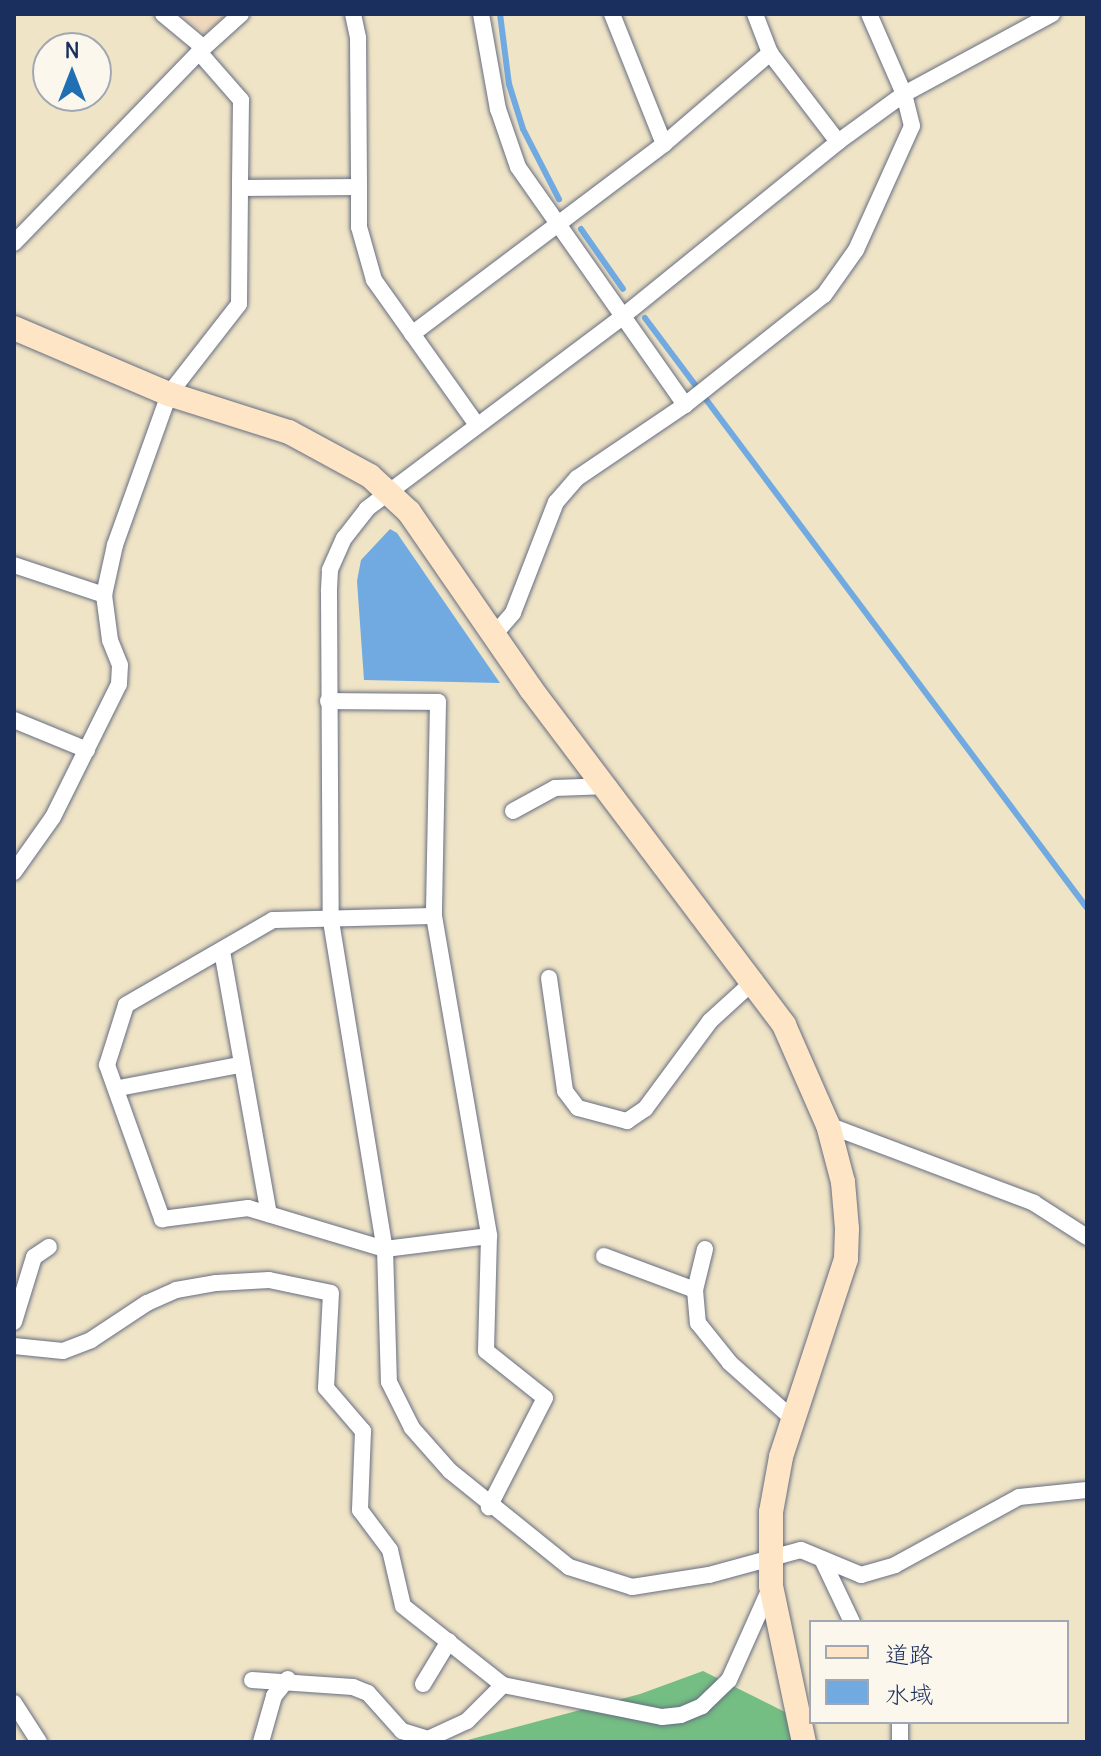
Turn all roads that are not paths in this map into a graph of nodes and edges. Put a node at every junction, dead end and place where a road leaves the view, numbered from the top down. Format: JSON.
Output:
{"nodes":[{"id":1,"x":163,"y":14,"type":"edge"},
{"id":2,"x":241,"y":14,"type":"edge"},
{"id":3,"x":353,"y":14,"type":"edge"},
{"id":4,"x":481,"y":14,"type":"edge"},
{"id":5,"x":612,"y":14,"type":"edge"},
{"id":6,"x":755,"y":14,"type":"edge"},
{"id":7,"x":869,"y":14,"type":"edge"},
{"id":8,"x":1052,"y":14,"type":"edge"},
{"id":9,"x":202,"y":50,"type":"junction"},
{"id":10,"x":770,"y":53,"type":"junction"},
{"id":11,"x":904,"y":94,"type":"junction"},
{"id":12,"x":838,"y":142,"type":"junction"},
{"id":13,"x":664,"y":144,"type":"junction"},
{"id":14,"x":359,"y":187,"type":"junction"},
{"id":15,"x":240,"y":188,"type":"junction"},
{"id":16,"x":556,"y":225,"type":"junction"},
{"id":17,"x":14,"y":243,"type":"edge"},
{"id":18,"x":621,"y":318,"type":"junction"},
{"id":19,"x":14,"y":328,"type":"edge"},
{"id":20,"x":412,"y":334,"type":"junction"},
{"id":21,"x":169,"y":394,"type":"junction"},
{"id":22,"x":688,"y":403,"type":"junction"},
{"id":23,"x":477,"y":425,"type":"junction"},
{"id":24,"x":389,"y":493,"type":"junction"},
{"id":25,"x":14,"y":565,"type":"edge"},
{"id":26,"x":104,"y":595,"type":"junction"},
{"id":27,"x":494,"y":635,"type":"junction"},
{"id":28,"x":328,"y":701,"type":"junction"},
{"id":29,"x":14,"y":720,"type":"edge"},
{"id":30,"x":87,"y":750,"type":"junction"},
{"id":31,"x":609,"y":786,"type":"junction"},
{"id":32,"x":513,"y":811,"type":"dead end"},
{"id":33,"x":14,"y":872,"type":"edge"},
{"id":34,"x":434,"y":916,"type":"junction"},
{"id":35,"x":331,"y":921,"type":"junction"},
{"id":36,"x":222,"y":951,"type":"junction"},
{"id":37,"x":549,"y":978,"type":"dead end"},
{"id":38,"x":755,"y":980,"type":"junction"},
{"id":39,"x":240,"y":1065,"type":"junction"},
{"id":40,"x":119,"y":1088,"type":"junction"},
{"id":41,"x":828,"y":1125,"type":"junction"},
{"id":42,"x":269,"y":1214,"type":"junction"},
{"id":43,"x":489,"y":1236,"type":"junction"},
{"id":44,"x":1087,"y":1237,"type":"edge"},
{"id":45,"x":49,"y":1247,"type":"dead end"},
{"id":46,"x":385,"y":1249,"type":"junction"},
{"id":47,"x":705,"y":1249,"type":"dead end"},
{"id":48,"x":604,"y":1256,"type":"dead end"},
{"id":49,"x":695,"y":1290,"type":"junction"},
{"id":50,"x":14,"y":1322,"type":"edge"},
{"id":51,"x":14,"y":1346,"type":"edge"},
{"id":52,"x":795,"y":1421,"type":"junction"},
{"id":53,"x":1087,"y":1490,"type":"edge"},
{"id":54,"x":489,"y":1507,"type":"junction"},
{"id":55,"x":770,"y":1557,"type":"junction"},
{"id":56,"x":822,"y":1559,"type":"junction"},
{"id":57,"x":771,"y":1586,"type":"junction"},
{"id":58,"x":851,"y":1620,"type":"edge"},
{"id":59,"x":449,"y":1641,"type":"junction"},
{"id":60,"x":288,"y":1679,"type":"junction"},
{"id":61,"x":252,"y":1680,"type":"dead end"},
{"id":62,"x":423,"y":1684,"type":"dead end"},
{"id":63,"x":503,"y":1685,"type":"junction"},
{"id":64,"x":14,"y":1703,"type":"edge"},
{"id":65,"x":39,"y":1742,"type":"edge"},
{"id":66,"x":261,"y":1742,"type":"edge"},
{"id":67,"x":804,"y":1742,"type":"edge"}],
"edges":[{"from":1,"to":9,"type":"street"},
{"from":2,"to":9,"type":"street"},
{"from":3,"to":14,"type":"street"},
{"from":4,"to":16,"type":"street"},
{"from":5,"to":13,"type":"street"},
{"from":6,"to":10,"type":"street"},
{"from":7,"to":11,"type":"street"},
{"from":8,"to":11,"type":"street"},
{"from":9,"to":15,"type":"street"},
{"from":9,"to":17,"type":"street"},
{"from":10,"to":12,"type":"street"},
{"from":10,"to":13,"type":"street"},
{"from":11,"to":12,"type":"street"},
{"from":11,"to":22,"type":"street"},
{"from":12,"to":18,"type":"street"},
{"from":13,"to":16,"type":"street"},
{"from":14,"to":15,"type":"street"},
{"from":14,"to":20,"type":"street"},
{"from":15,"to":21,"type":"street"},
{"from":16,"to":18,"type":"street"},
{"from":16,"to":20,"type":"street"},
{"from":18,"to":22,"type":"street"},
{"from":18,"to":23,"type":"street"},
{"from":19,"to":21,"type":"street"},
{"from":20,"to":23,"type":"street"},
{"from":21,"to":24,"type":"street"},
{"from":21,"to":26,"type":"street"},
{"from":22,"to":27,"type":"street"},
{"from":23,"to":24,"type":"street"},
{"from":24,"to":27,"type":"street"},
{"from":24,"to":28,"type":"street"},
{"from":25,"to":26,"type":"street"},
{"from":26,"to":30,"type":"street"},
{"from":27,"to":31,"type":"street"},
{"from":28,"to":34,"type":"street"},
{"from":28,"to":35,"type":"street"},
{"from":29,"to":30,"type":"street"},
{"from":30,"to":33,"type":"street"},
{"from":31,"to":32,"type":"street"},
{"from":31,"to":38,"type":"street"},
{"from":34,"to":35,"type":"street"},
{"from":34,"to":43,"type":"street"},
{"from":35,"to":36,"type":"street"},
{"from":35,"to":46,"type":"street"},
{"from":36,"to":39,"type":"street"},
{"from":36,"to":40,"type":"street"},
{"from":37,"to":38,"type":"street"},
{"from":38,"to":41,"type":"street"},
{"from":39,"to":40,"type":"street"},
{"from":39,"to":42,"type":"street"},
{"from":40,"to":42,"type":"street"},
{"from":41,"to":44,"type":"street"},
{"from":41,"to":52,"type":"street"},
{"from":42,"to":46,"type":"street"},
{"from":43,"to":46,"type":"street"},
{"from":43,"to":54,"type":"street"},
{"from":45,"to":50,"type":"street"},
{"from":46,"to":54,"type":"street"},
{"from":47,"to":49,"type":"street"},
{"from":48,"to":49,"type":"street"},
{"from":49,"to":52,"type":"street"},
{"from":51,"to":59,"type":"street"},
{"from":52,"to":55,"type":"street"},
{"from":53,"to":56,"type":"street"},
{"from":54,"to":55,"type":"street"},
{"from":55,"to":56,"type":"street"},
{"from":55,"to":57,"type":"street"},
{"from":56,"to":58,"type":"street"},
{"from":57,"to":63,"type":"street"},
{"from":57,"to":67,"type":"street"},
{"from":59,"to":62,"type":"street"},
{"from":59,"to":63,"type":"street"},
{"from":60,"to":61,"type":"street"},
{"from":60,"to":63,"type":"street"},
{"from":60,"to":66,"type":"street"},
{"from":64,"to":65,"type":"street"}]}
